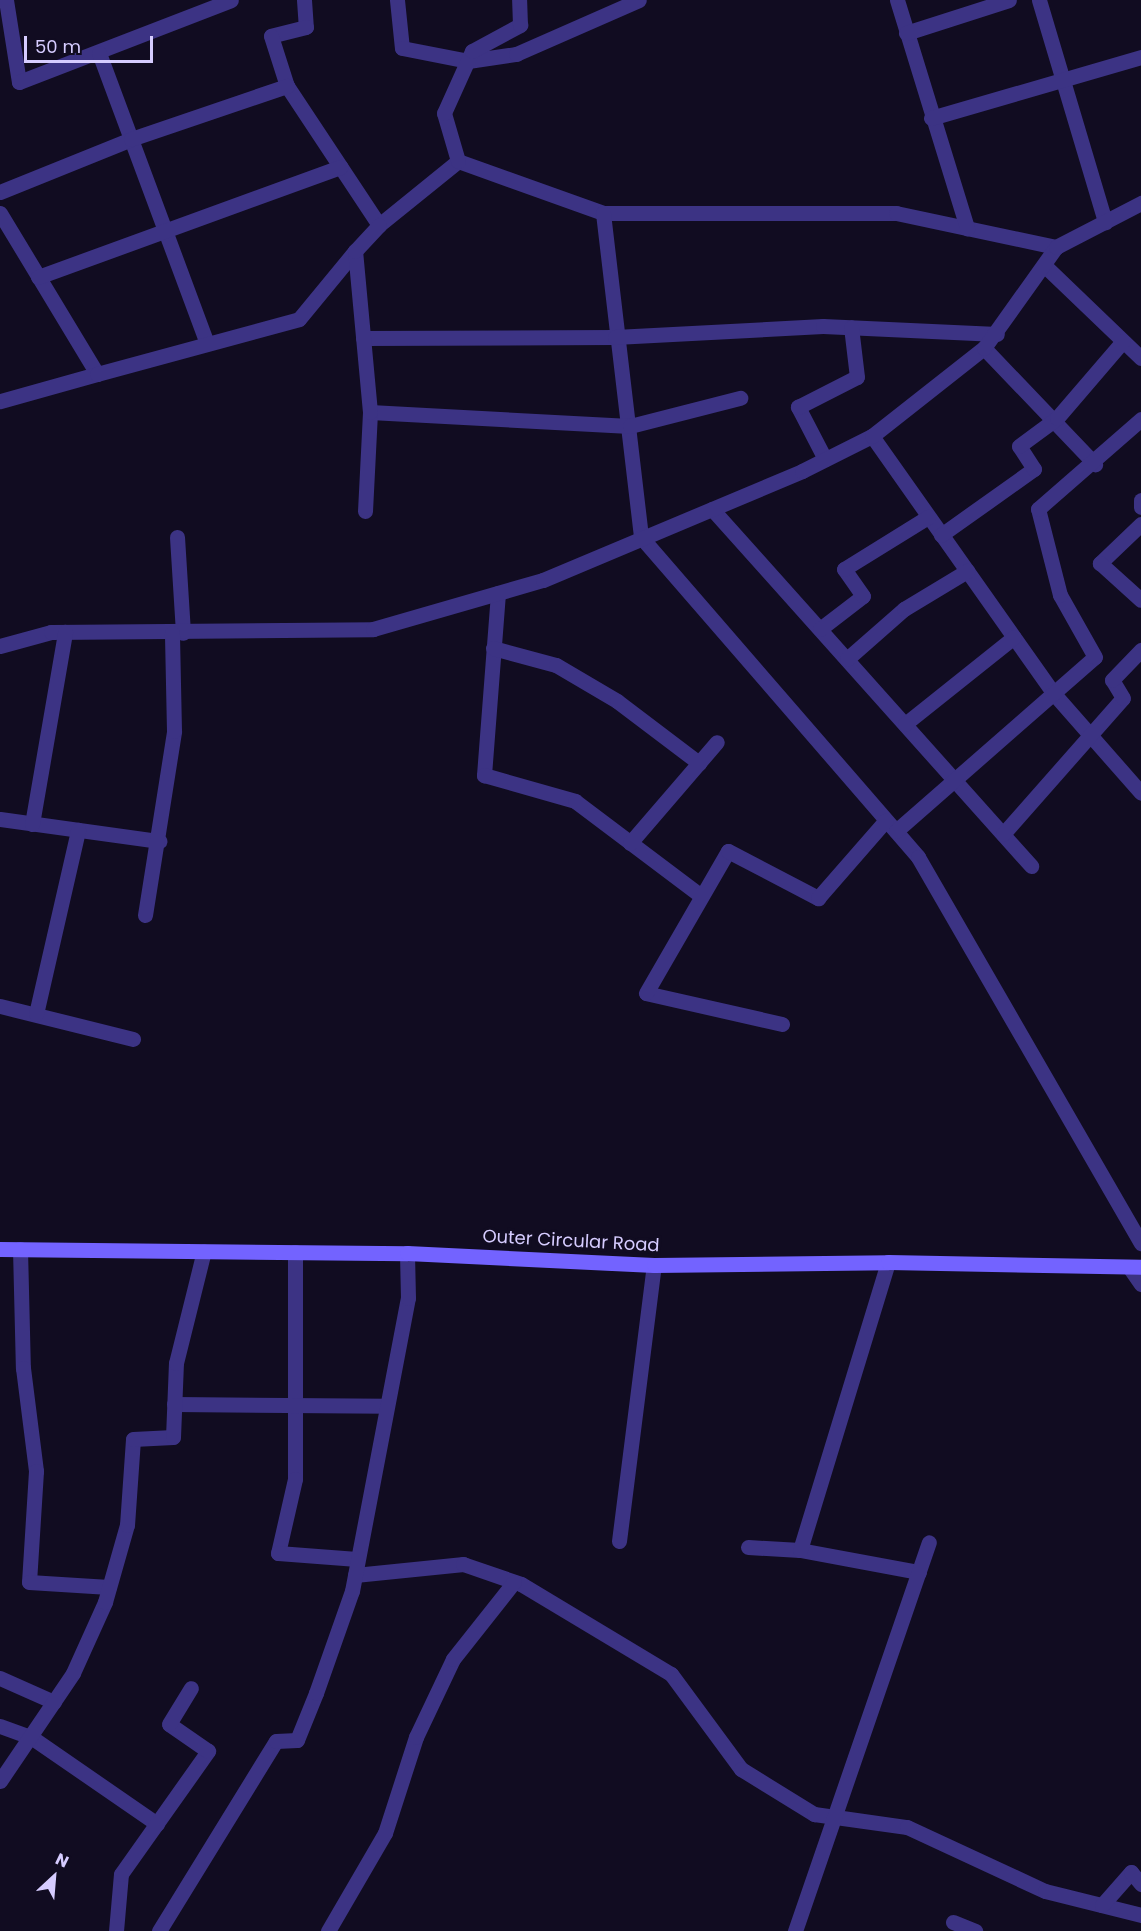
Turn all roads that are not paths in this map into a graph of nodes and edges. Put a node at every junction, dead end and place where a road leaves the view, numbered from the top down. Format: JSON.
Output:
{"nodes":[{"id":1,"x":231,"y":0,"type":"edge"},
{"id":2,"x":304,"y":0,"type":"edge"},
{"id":3,"x":397,"y":0,"type":"edge"},
{"id":4,"x":519,"y":0,"type":"edge"},
{"id":5,"x":639,"y":0,"type":"edge"},
{"id":6,"x":897,"y":0,"type":"edge"},
{"id":7,"x":1009,"y":0,"type":"edge"},
{"id":8,"x":1039,"y":0,"type":"edge"},
{"id":9,"x":4,"y":4,"type":"edge"},
{"id":10,"x":906,"y":33,"type":"junction"},
{"id":11,"x":99,"y":53,"type":"junction"},
{"id":12,"x":1141,"y":57,"type":"edge"},
{"id":13,"x":468,"y":61,"type":"junction"},
{"id":14,"x":1062,"y":76,"type":"junction"},
{"id":15,"x":287,"y":86,"type":"junction"},
{"id":16,"x":931,"y":117,"type":"junction"},
{"id":17,"x":131,"y":139,"type":"junction"},
{"id":18,"x":458,"y":161,"type":"junction"},
{"id":19,"x":341,"y":167,"type":"junction"},
{"id":20,"x":0,"y":192,"type":"edge"},
{"id":21,"x":1141,"y":203,"type":"edge"},
{"id":22,"x":0,"y":213,"type":"edge"},
{"id":23,"x":603,"y":213,"type":"junction"},
{"id":24,"x":1106,"y":222,"type":"junction"},
{"id":25,"x":379,"y":225,"type":"junction"},
{"id":26,"x":967,"y":228,"type":"junction"},
{"id":27,"x":167,"y":234,"type":"junction"},
{"id":28,"x":1056,"y":247,"type":"junction"},
{"id":29,"x":355,"y":251,"type":"junction"},
{"id":30,"x":1045,"y":266,"type":"junction"},
{"id":31,"x":38,"y":277,"type":"junction"},
{"id":32,"x":851,"y":327,"type":"junction"},
{"id":33,"x":997,"y":334,"type":"junction"},
{"id":34,"x":615,"y":337,"type":"junction"},
{"id":35,"x":363,"y":338,"type":"junction"},
{"id":36,"x":1123,"y":341,"type":"junction"},
{"id":37,"x":207,"y":344,"type":"junction"},
{"id":38,"x":984,"y":348,"type":"junction"},
{"id":39,"x":1141,"y":358,"type":"edge"},
{"id":40,"x":97,"y":374,"type":"junction"},
{"id":41,"x":740,"y":398,"type":"dead end"},
{"id":42,"x":0,"y":401,"type":"edge"},
{"id":43,"x":370,"y":412,"type":"junction"},
{"id":44,"x":1141,"y":419,"type":"edge"},
{"id":45,"x":1054,"y":420,"type":"junction"},
{"id":46,"x":630,"y":426,"type":"junction"},
{"id":47,"x":872,"y":436,"type":"junction"},
{"id":48,"x":825,"y":459,"type":"junction"},
{"id":49,"x":1095,"y":464,"type":"junction"},
{"id":50,"x":1141,"y":500,"type":"edge"},
{"id":51,"x":1141,"y":507,"type":"edge"},
{"id":52,"x":712,"y":508,"type":"junction"},
{"id":53,"x":365,"y":511,"type":"dead end"},
{"id":54,"x":928,"y":517,"type":"junction"},
{"id":55,"x":1141,"y":524,"type":"edge"},
{"id":56,"x":941,"y":535,"type":"junction"},
{"id":57,"x":177,"y":537,"type":"dead end"},
{"id":58,"x":641,"y":537,"type":"junction"},
{"id":59,"x":967,"y":571,"type":"junction"},
{"id":60,"x":498,"y":593,"type":"junction"},
{"id":61,"x":1141,"y":600,"type":"edge"},
{"id":62,"x":820,"y":628,"type":"junction"},
{"id":63,"x":65,"y":632,"type":"junction"},
{"id":64,"x":178,"y":633,"type":"junction"},
{"id":65,"x":1014,"y":637,"type":"junction"},
{"id":66,"x":0,"y":646,"type":"edge"},
{"id":67,"x":493,"y":648,"type":"junction"},
{"id":68,"x":1141,"y":650,"type":"edge"},
{"id":69,"x":847,"y":659,"type":"junction"},
{"id":70,"x":1055,"y":694,"type":"junction"},
{"id":71,"x":905,"y":724,"type":"junction"},
{"id":72,"x":1087,"y":733,"type":"junction"},
{"id":73,"x":717,"y":742,"type":"dead end"},
{"id":74,"x":699,"y":763,"type":"junction"},
{"id":75,"x":956,"y":782,"type":"junction"},
{"id":76,"x":1141,"y":793,"type":"edge"},
{"id":77,"x":0,"y":819,"type":"edge"},
{"id":78,"x":32,"y":824,"type":"junction"},
{"id":79,"x":891,"y":826,"type":"junction"},
{"id":80,"x":78,"y":830,"type":"junction"},
{"id":81,"x":1003,"y":834,"type":"junction"},
{"id":82,"x":159,"y":841,"type":"junction"},
{"id":83,"x":630,"y":843,"type":"junction"},
{"id":84,"x":1030,"y":866,"type":"dead end"},
{"id":85,"x":701,"y":896,"type":"junction"},
{"id":86,"x":146,"y":915,"type":"dead end"},
{"id":87,"x":0,"y":1006,"type":"edge"},
{"id":88,"x":36,"y":1014,"type":"junction"},
{"id":89,"x":782,"y":1024,"type":"dead end"},
{"id":90,"x":133,"y":1039,"type":"dead end"},
{"id":91,"x":1141,"y":1244,"type":"edge"},
{"id":92,"x":0,"y":1249,"type":"edge"},
{"id":93,"x":20,"y":1249,"type":"junction"},
{"id":94,"x":204,"y":1251,"type":"junction"},
{"id":95,"x":294,"y":1252,"type":"junction"},
{"id":96,"x":407,"y":1253,"type":"junction"},
{"id":97,"x":888,"y":1262,"type":"junction"},
{"id":98,"x":654,"y":1265,"type":"junction"},
{"id":99,"x":1135,"y":1267,"type":"edge"},
{"id":100,"x":1141,"y":1284,"type":"edge"},
{"id":101,"x":174,"y":1404,"type":"junction"},
{"id":102,"x":298,"y":1404,"type":"junction"},
{"id":103,"x":386,"y":1406,"type":"junction"},
{"id":104,"x":619,"y":1541,"type":"dead end"},
{"id":105,"x":929,"y":1542,"type":"dead end"},
{"id":106,"x":748,"y":1547,"type":"dead end"},
{"id":107,"x":800,"y":1550,"type":"junction"},
{"id":108,"x":357,"y":1559,"type":"junction"},
{"id":109,"x":919,"y":1572,"type":"junction"},
{"id":110,"x":355,"y":1575,"type":"junction"},
{"id":111,"x":514,"y":1582,"type":"junction"},
{"id":112,"x":109,"y":1587,"type":"junction"},
{"id":113,"x":0,"y":1678,"type":"edge"},
{"id":114,"x":191,"y":1688,"type":"dead end"},
{"id":115,"x":54,"y":1702,"type":"junction"},
{"id":116,"x":0,"y":1726,"type":"edge"},
{"id":117,"x":31,"y":1737,"type":"junction"},
{"id":118,"x":0,"y":1781,"type":"edge"},
{"id":119,"x":832,"y":1820,"type":"junction"},
{"id":120,"x":157,"y":1824,"type":"junction"},
{"id":121,"x":1141,"y":1884,"type":"edge"},
{"id":122,"x":1102,"y":1905,"type":"junction"},
{"id":123,"x":1141,"y":1915,"type":"edge"},
{"id":124,"x":953,"y":1922,"type":"dead end"},
{"id":125,"x":116,"y":1931,"type":"edge"},
{"id":126,"x":159,"y":1931,"type":"edge"},
{"id":127,"x":328,"y":1931,"type":"edge"},
{"id":128,"x":795,"y":1931,"type":"edge"},
{"id":129,"x":975,"y":1931,"type":"edge"}],
"edges":[{"from":1,"to":11,"type":"street"},
{"from":2,"to":15,"type":"street"},
{"from":3,"to":13,"type":"street"},
{"from":4,"to":13,"type":"street"},
{"from":5,"to":13,"type":"street"},
{"from":6,"to":10,"type":"street"},
{"from":7,"to":10,"type":"street"},
{"from":8,"to":14,"type":"street"},
{"from":9,"to":11,"type":"street"},
{"from":10,"to":16,"type":"street"},
{"from":11,"to":17,"type":"street"},
{"from":12,"to":14,"type":"street"},
{"from":13,"to":18,"type":"street"},
{"from":14,"to":16,"type":"street"},
{"from":14,"to":24,"type":"street"},
{"from":15,"to":17,"type":"street"},
{"from":15,"to":19,"type":"street"},
{"from":16,"to":26,"type":"street"},
{"from":17,"to":20,"type":"street"},
{"from":17,"to":27,"type":"street"},
{"from":18,"to":23,"type":"street"},
{"from":18,"to":25,"type":"street"},
{"from":19,"to":25,"type":"street"},
{"from":19,"to":27,"type":"street"},
{"from":21,"to":24,"type":"street"},
{"from":22,"to":31,"type":"street"},
{"from":23,"to":26,"type":"street"},
{"from":23,"to":34,"type":"street"},
{"from":24,"to":28,"type":"street"},
{"from":25,"to":29,"type":"street"},
{"from":26,"to":28,"type":"street"},
{"from":27,"to":31,"type":"street"},
{"from":27,"to":37,"type":"street"},
{"from":28,"to":30,"type":"street"},
{"from":29,"to":35,"type":"street"},
{"from":29,"to":37,"type":"street"},
{"from":30,"to":33,"type":"street"},
{"from":30,"to":36,"type":"street"},
{"from":31,"to":40,"type":"street"},
{"from":32,"to":33,"type":"street"},
{"from":32,"to":34,"type":"street"},
{"from":32,"to":48,"type":"street"},
{"from":33,"to":38,"type":"street"},
{"from":34,"to":35,"type":"street"},
{"from":34,"to":46,"type":"street"},
{"from":35,"to":43,"type":"street"},
{"from":36,"to":39,"type":"street"},
{"from":36,"to":45,"type":"street"},
{"from":37,"to":40,"type":"street"},
{"from":38,"to":45,"type":"street"},
{"from":38,"to":47,"type":"street"},
{"from":40,"to":42,"type":"street"},
{"from":41,"to":46,"type":"street"},
{"from":43,"to":46,"type":"street"},
{"from":43,"to":53,"type":"street"},
{"from":44,"to":49,"type":"street"},
{"from":45,"to":49,"type":"street"},
{"from":45,"to":56,"type":"street"},
{"from":46,"to":58,"type":"street"},
{"from":47,"to":48,"type":"street"},
{"from":47,"to":54,"type":"street"},
{"from":48,"to":52,"type":"street"},
{"from":49,"to":70,"type":"street"},
{"from":50,"to":51,"type":"street"},
{"from":52,"to":58,"type":"street"},
{"from":52,"to":62,"type":"street"},
{"from":54,"to":56,"type":"street"},
{"from":54,"to":62,"type":"street"},
{"from":55,"to":61,"type":"street"},
{"from":56,"to":59,"type":"street"},
{"from":57,"to":64,"type":"street"},
{"from":58,"to":60,"type":"street"},
{"from":58,"to":79,"type":"street"},
{"from":59,"to":65,"type":"street"},
{"from":59,"to":69,"type":"street"},
{"from":60,"to":64,"type":"street"},
{"from":60,"to":67,"type":"street"},
{"from":62,"to":69,"type":"street"},
{"from":63,"to":64,"type":"street"},
{"from":63,"to":66,"type":"street"},
{"from":63,"to":78,"type":"street"},
{"from":64,"to":82,"type":"street"},
{"from":65,"to":70,"type":"street"},
{"from":65,"to":71,"type":"street"},
{"from":67,"to":74,"type":"street"},
{"from":67,"to":83,"type":"street"},
{"from":68,"to":72,"type":"street"},
{"from":69,"to":71,"type":"street"},
{"from":70,"to":72,"type":"street"},
{"from":70,"to":75,"type":"street"},
{"from":71,"to":75,"type":"street"},
{"from":72,"to":76,"type":"street"},
{"from":72,"to":81,"type":"street"},
{"from":73,"to":74,"type":"street"},
{"from":74,"to":83,"type":"street"},
{"from":75,"to":79,"type":"street"},
{"from":75,"to":81,"type":"street"},
{"from":77,"to":78,"type":"street"},
{"from":78,"to":80,"type":"street"},
{"from":79,"to":85,"type":"street"},
{"from":79,"to":91,"type":"street"},
{"from":80,"to":82,"type":"street"},
{"from":80,"to":88,"type":"street"},
{"from":81,"to":84,"type":"street"},
{"from":82,"to":86,"type":"street"},
{"from":83,"to":85,"type":"street"},
{"from":85,"to":89,"type":"street"},
{"from":87,"to":88,"type":"street"},
{"from":88,"to":90,"type":"street"},
{"from":92,"to":93,"type":"street","name":"Outer Circular Road"},
{"from":93,"to":94,"type":"street","name":"Outer Circular Road"},
{"from":93,"to":112,"type":"street"},
{"from":94,"to":95,"type":"street","name":"Outer Circular Road"},
{"from":94,"to":101,"type":"street"},
{"from":95,"to":96,"type":"street","name":"Outer Circular Road"},
{"from":95,"to":102,"type":"street"},
{"from":96,"to":98,"type":"street","name":"Outer Circular Road"},
{"from":96,"to":103,"type":"street"},
{"from":97,"to":98,"type":"street","name":"Outer Circular Road"},
{"from":97,"to":99,"type":"street","name":"Outer Circular Road"},
{"from":97,"to":107,"type":"street"},
{"from":98,"to":104,"type":"street"},
{"from":99,"to":100,"type":"street"},
{"from":101,"to":102,"type":"street"},
{"from":101,"to":112,"type":"street"},
{"from":102,"to":103,"type":"street"},
{"from":102,"to":108,"type":"street"},
{"from":103,"to":108,"type":"street"},
{"from":105,"to":109,"type":"street"},
{"from":106,"to":107,"type":"street"},
{"from":107,"to":109,"type":"street"},
{"from":108,"to":110,"type":"street"},
{"from":109,"to":119,"type":"street"},
{"from":110,"to":111,"type":"street"},
{"from":110,"to":126,"type":"street"},
{"from":111,"to":119,"type":"street"},
{"from":111,"to":127,"type":"street"},
{"from":112,"to":115,"type":"street"},
{"from":113,"to":115,"type":"street"},
{"from":114,"to":120,"type":"street"},
{"from":115,"to":117,"type":"street"},
{"from":116,"to":117,"type":"street"},
{"from":117,"to":118,"type":"street"},
{"from":117,"to":120,"type":"street"},
{"from":119,"to":122,"type":"street"},
{"from":119,"to":128,"type":"street"},
{"from":120,"to":125,"type":"street"},
{"from":121,"to":122,"type":"street"},
{"from":122,"to":123,"type":"street"},
{"from":124,"to":129,"type":"street"}]}
